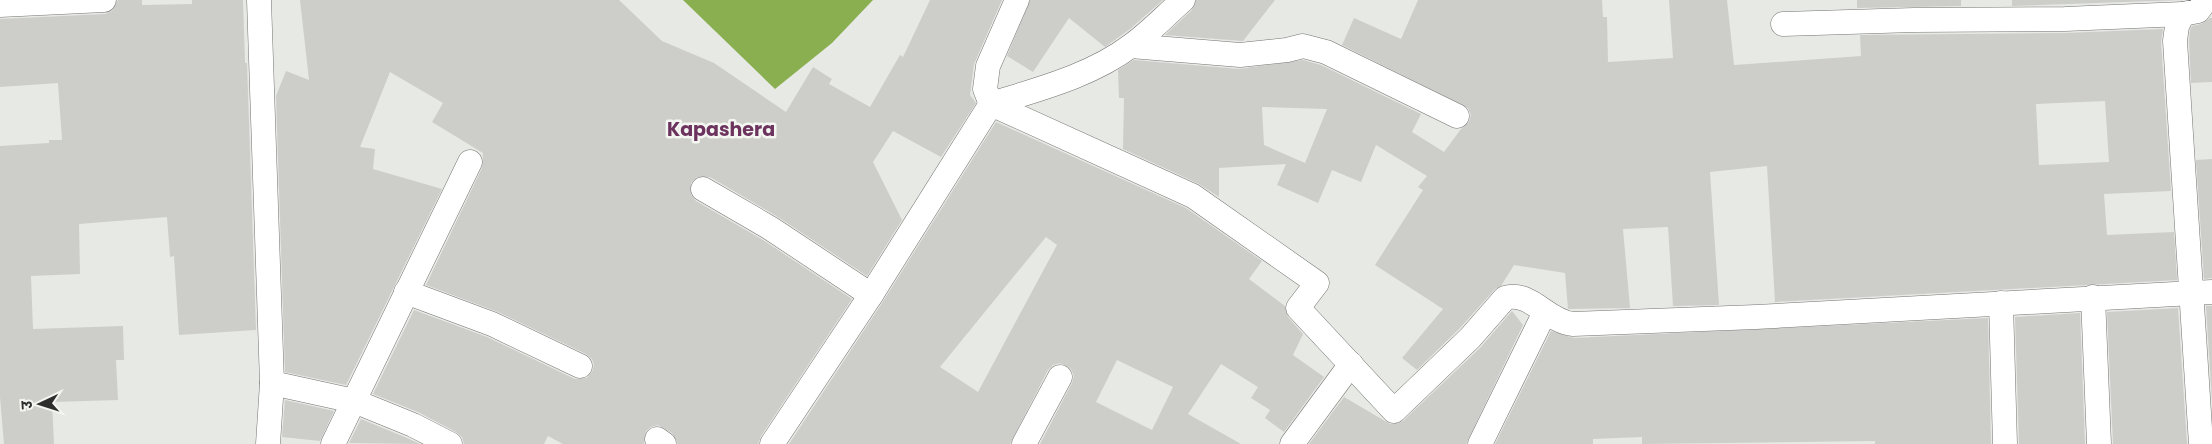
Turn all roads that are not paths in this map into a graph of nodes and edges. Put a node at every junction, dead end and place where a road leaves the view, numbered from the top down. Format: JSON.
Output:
{"nodes":[{"id":1,"x":104,"y":0,"type":"edge"},
{"id":2,"x":259,"y":0,"type":"edge"},
{"id":3,"x":1017,"y":0,"type":"edge"},
{"id":4,"x":1183,"y":0,"type":"edge"},
{"id":5,"x":0,"y":5,"type":"edge"},
{"id":6,"x":2200,"y":9,"type":"edge"},
{"id":7,"x":1783,"y":24,"type":"dead end"},
{"id":8,"x":1131,"y":46,"type":"junction"},
{"id":9,"x":991,"y":104,"type":"junction"},
{"id":10,"x":1457,"y":116,"type":"dead end"},
{"id":11,"x":470,"y":162,"type":"dead end"},
{"id":12,"x":703,"y":189,"type":"dead end"},
{"id":13,"x":406,"y":292,"type":"junction"},
{"id":14,"x":2201,"y":292,"type":"edge"},
{"id":15,"x":871,"y":295,"type":"junction"},
{"id":16,"x":2093,"y":298,"type":"junction"},
{"id":17,"x":2001,"y":303,"type":"junction"},
{"id":18,"x":1545,"y":312,"type":"junction"},
{"id":19,"x":1351,"y":364,"type":"junction"},
{"id":20,"x":580,"y":366,"type":"dead end"},
{"id":21,"x":1060,"y":377,"type":"dead end"},
{"id":22,"x":272,"y":383,"type":"junction"},
{"id":23,"x":354,"y":401,"type":"junction"},
{"id":24,"x":268,"y":444,"type":"edge"},
{"id":25,"x":333,"y":444,"type":"edge"},
{"id":26,"x":450,"y":444,"type":"edge"},
{"id":27,"x":772,"y":444,"type":"edge"},
{"id":28,"x":1024,"y":444,"type":"edge"},
{"id":29,"x":1292,"y":444,"type":"edge"},
{"id":30,"x":1480,"y":444,"type":"edge"},
{"id":31,"x":2005,"y":444,"type":"edge"},
{"id":32,"x":2099,"y":444,"type":"edge"},
{"id":33,"x":2201,"y":444,"type":"edge"}],
"edges":[{"from":1,"to":5,"type":"street"},
{"from":2,"to":22,"type":"street"},
{"from":3,"to":9,"type":"street"},
{"from":4,"to":8,"type":"street"},
{"from":6,"to":7,"type":"street"},
{"from":6,"to":14,"type":"street"},
{"from":8,"to":9,"type":"street"},
{"from":8,"to":10,"type":"street"},
{"from":9,"to":15,"type":"street"},
{"from":9,"to":19,"type":"street"},
{"from":11,"to":13,"type":"street"},
{"from":12,"to":15,"type":"street"},
{"from":13,"to":20,"type":"street"},
{"from":13,"to":23,"type":"street"},
{"from":14,"to":16,"type":"street"},
{"from":14,"to":33,"type":"street"},
{"from":15,"to":27,"type":"street"},
{"from":16,"to":17,"type":"street"},
{"from":16,"to":32,"type":"street"},
{"from":17,"to":18,"type":"street"},
{"from":17,"to":31,"type":"street"},
{"from":18,"to":19,"type":"street"},
{"from":18,"to":30,"type":"street"},
{"from":19,"to":29,"type":"street"},
{"from":21,"to":28,"type":"street"},
{"from":22,"to":23,"type":"street"},
{"from":22,"to":24,"type":"street"},
{"from":23,"to":25,"type":"street"},
{"from":23,"to":26,"type":"street"}]}
